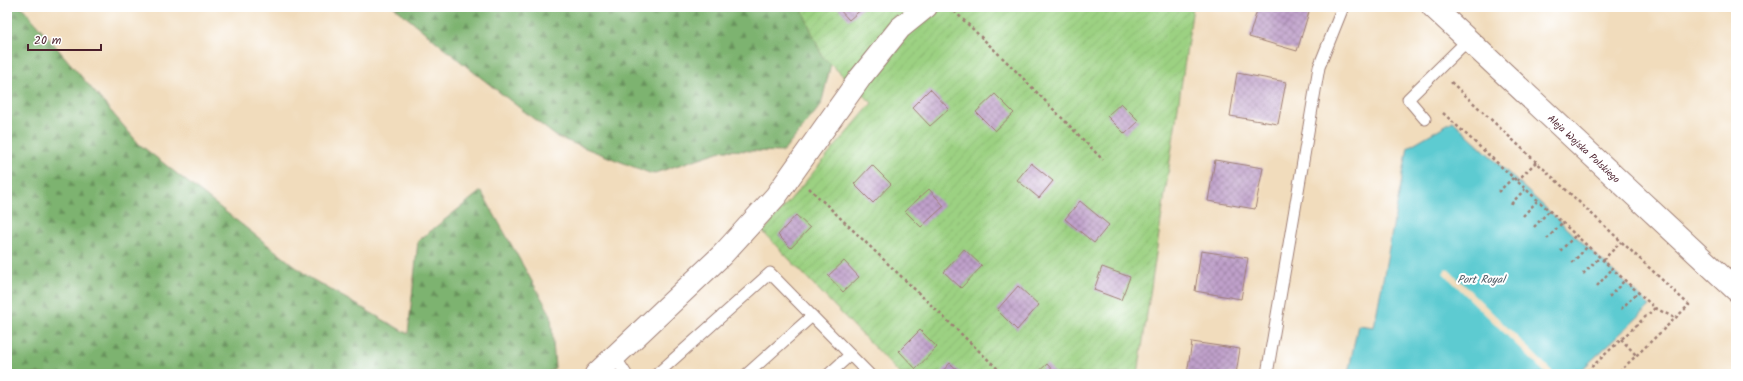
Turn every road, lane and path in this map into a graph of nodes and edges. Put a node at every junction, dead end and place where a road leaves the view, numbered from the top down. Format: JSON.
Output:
{"nodes":[{"id":1,"x":926,"y":7,"type":"edge"},
{"id":2,"x":950,"y":7,"type":"edge"},
{"id":3,"x":1343,"y":7,"type":"edge"},
{"id":4,"x":1433,"y":7,"type":"edge"},
{"id":5,"x":1468,"y":40,"type":"junction"},
{"id":6,"x":1438,"y":70,"type":"junction"},
{"id":7,"x":1417,"y":90,"type":"junction"},
{"id":8,"x":1425,"y":119,"type":"dead end"},
{"id":9,"x":1103,"y":160,"type":"dead end"},
{"id":10,"x":1536,"y":162,"type":"junction"},
{"id":11,"x":793,"y":172,"type":"junction"},
{"id":12,"x":1513,"y":178,"type":"junction"},
{"id":13,"x":1517,"y":181,"type":"junction"},
{"id":14,"x":1525,"y":189,"type":"junction"},
{"id":15,"x":1498,"y":192,"type":"dead end"},
{"id":16,"x":1538,"y":200,"type":"dead end"},
{"id":17,"x":1510,"y":204,"type":"dead end"},
{"id":18,"x":1549,"y":211,"type":"junction"},
{"id":19,"x":1523,"y":216,"type":"dead end"},
{"id":20,"x":1562,"y":223,"type":"junction"},
{"id":21,"x":1534,"y":227,"type":"dead end"},
{"id":22,"x":1576,"y":235,"type":"junction"},
{"id":23,"x":1546,"y":239,"type":"dead end"},
{"id":24,"x":1621,"y":242,"type":"junction"},
{"id":25,"x":1588,"y":246,"type":"junction"},
{"id":26,"x":1560,"y":251,"type":"dead end"},
{"id":27,"x":1600,"y":257,"type":"junction"},
{"id":28,"x":1603,"y":260,"type":"junction"},
{"id":29,"x":1572,"y":263,"type":"dead end"},
{"id":30,"x":1612,"y":269,"type":"junction"},
{"id":31,"x":1583,"y":274,"type":"dead end"},
{"id":32,"x":1625,"y":280,"type":"junction"},
{"id":33,"x":1597,"y":286,"type":"dead end"},
{"id":34,"x":1736,"y":290,"type":"edge"},
{"id":35,"x":1638,"y":292,"type":"junction"},
{"id":36,"x":1609,"y":297,"type":"dead end"},
{"id":37,"x":1655,"y":308,"type":"junction"},
{"id":38,"x":1621,"y":309,"type":"dead end"},
{"id":39,"x":812,"y":316,"type":"junction"},
{"id":40,"x":1675,"y":318,"type":"junction"},
{"id":41,"x":1621,"y":339,"type":"junction"},
{"id":42,"x":850,"y":355,"type":"junction"},
{"id":43,"x":1636,"y":356,"type":"junction"},
{"id":44,"x":620,"y":365,"type":"edge"},
{"id":45,"x":596,"y":374,"type":"edge"},
{"id":46,"x":658,"y":374,"type":"edge"},
{"id":47,"x":747,"y":374,"type":"edge"},
{"id":48,"x":829,"y":374,"type":"edge"},
{"id":49,"x":869,"y":374,"type":"edge"},
{"id":50,"x":1003,"y":374,"type":"edge"},
{"id":51,"x":1267,"y":374,"type":"edge"},
{"id":52,"x":1584,"y":374,"type":"edge"},
{"id":53,"x":1617,"y":374,"type":"edge"}],
"edges":[{"from":1,"to":11,"type":"street"},
{"from":2,"to":9,"type":"path"},
{"from":3,"to":51,"type":"lane"},
{"from":4,"to":5,"type":"street","name":"Aleja Wojska Polskiego"},
{"from":5,"to":6,"type":"lane"},
{"from":5,"to":34,"type":"street","name":"Aleja Wojska Polskiego"},
{"from":6,"to":7,"type":"lane"},
{"from":6,"to":10,"type":"path"},
{"from":7,"to":8,"type":"lane"},
{"from":7,"to":12,"type":"path"},
{"from":10,"to":13,"type":"path"},
{"from":10,"to":24,"type":"path"},
{"from":11,"to":44,"type":"street"},
{"from":11,"to":50,"type":"path"},
{"from":12,"to":13,"type":"path"},
{"from":12,"to":15,"type":"path"},
{"from":13,"to":14,"type":"path"},
{"from":14,"to":17,"type":"path"},
{"from":14,"to":18,"type":"path"},
{"from":16,"to":19,"type":"path"},
{"from":18,"to":20,"type":"path"},
{"from":18,"to":21,"type":"path"},
{"from":20,"to":22,"type":"path"},
{"from":20,"to":23,"type":"path"},
{"from":22,"to":25,"type":"path"},
{"from":22,"to":26,"type":"path"},
{"from":24,"to":28,"type":"path"},
{"from":24,"to":40,"type":"path"},
{"from":25,"to":27,"type":"path"},
{"from":25,"to":29,"type":"path"},
{"from":27,"to":28,"type":"path"},
{"from":27,"to":31,"type":"path"},
{"from":28,"to":30,"type":"path"},
{"from":30,"to":32,"type":"path"},
{"from":30,"to":33,"type":"path"},
{"from":32,"to":35,"type":"path"},
{"from":32,"to":36,"type":"path"},
{"from":35,"to":37,"type":"path"},
{"from":35,"to":38,"type":"path"},
{"from":37,"to":40,"type":"path"},
{"from":37,"to":41,"type":"path"},
{"from":39,"to":42,"type":"lane"},
{"from":39,"to":46,"type":"lane"},
{"from":39,"to":47,"type":"lane"},
{"from":40,"to":43,"type":"path"},
{"from":41,"to":43,"type":"path"},
{"from":41,"to":52,"type":"path"},
{"from":42,"to":48,"type":"lane"},
{"from":42,"to":49,"type":"lane"},
{"from":43,"to":53,"type":"path"},
{"from":44,"to":45,"type":"street"}]}
